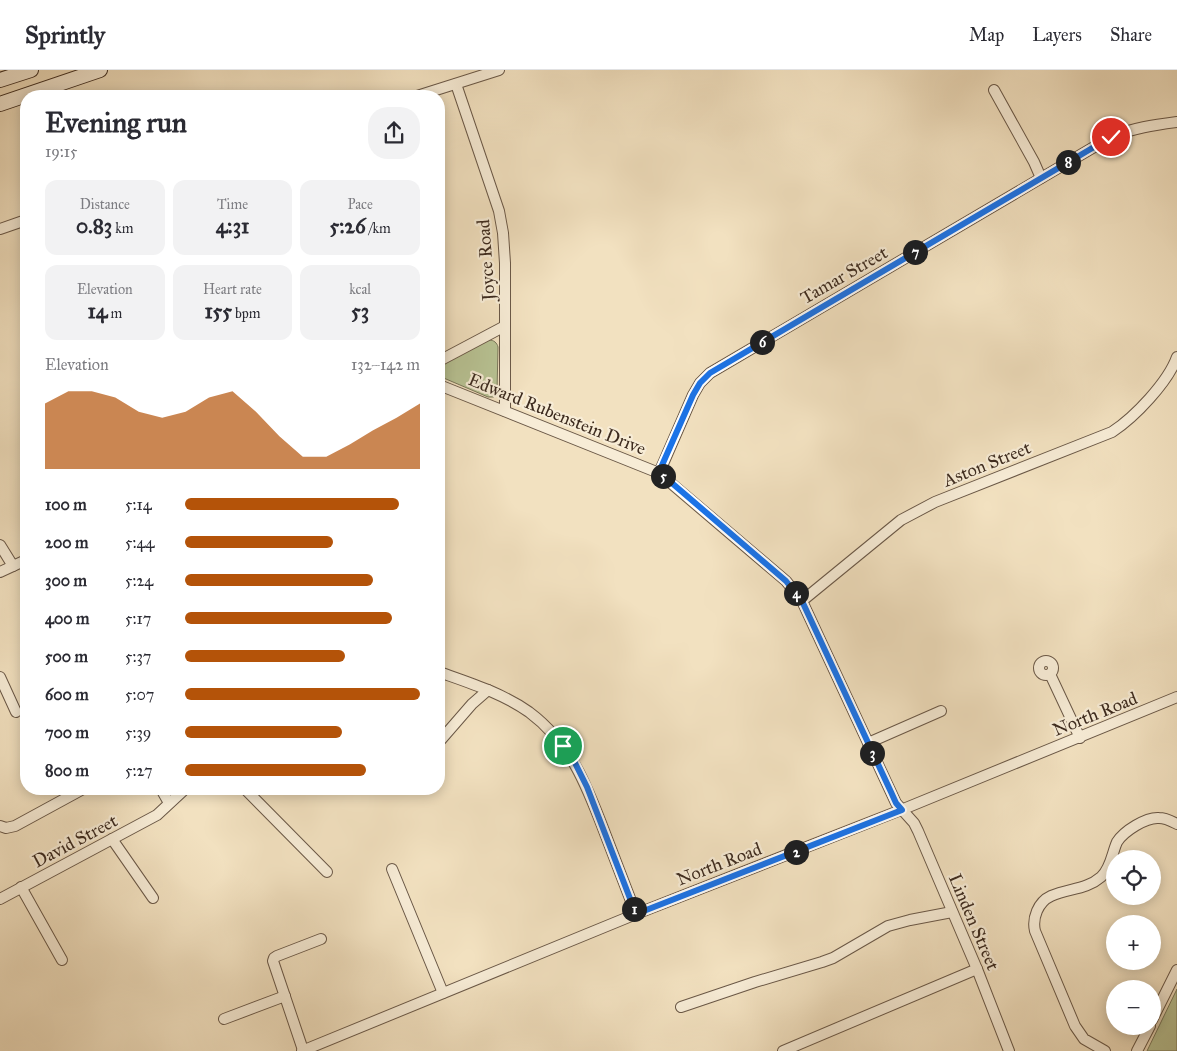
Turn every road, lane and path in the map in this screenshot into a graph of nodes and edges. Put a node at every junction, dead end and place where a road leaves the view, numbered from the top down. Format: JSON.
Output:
{"nodes":[{"id":1,"x":31,"y":70,"type":"edge"},
{"id":2,"x":100,"y":70,"type":"edge"},
{"id":3,"x":499,"y":70,"type":"edge"},
{"id":4,"x":7,"y":76,"type":"edge"},
{"id":5,"x":456,"y":84,"type":"junction"},
{"id":6,"x":41,"y":90,"type":"edge"},
{"id":7,"x":436,"y":90,"type":"edge"},
{"id":8,"x":994,"y":90,"type":"dead end"},
{"id":9,"x":20,"y":97,"type":"edge"},
{"id":10,"x":0,"y":104,"type":"edge"},
{"id":11,"x":1177,"y":122,"type":"edge"},
{"id":12,"x":1041,"y":178,"type":"junction"},
{"id":13,"x":20,"y":222,"type":"edge"},
{"id":14,"x":0,"y":229,"type":"edge"},
{"id":15,"x":505,"y":326,"type":"junction"},
{"id":16,"x":1177,"y":357,"type":"edge"},
{"id":17,"x":445,"y":358,"type":"edge"},
{"id":18,"x":445,"y":387,"type":"edge"},
{"id":19,"x":505,"y":410,"type":"junction"},
{"id":20,"x":659,"y":472,"type":"junction"},
{"id":21,"x":0,"y":545,"type":"edge"},
{"id":22,"x":20,"y":563,"type":"edge"},
{"id":23,"x":13,"y":566,"type":"junction"},
{"id":24,"x":0,"y":572,"type":"edge"},
{"id":25,"x":802,"y":601,"type":"junction"},
{"id":26,"x":445,"y":674,"type":"edge"},
{"id":27,"x":1050,"y":674,"type":"dead end"},
{"id":28,"x":0,"y":677,"type":"edge"},
{"id":29,"x":488,"y":690,"type":"junction"},
{"id":30,"x":1177,"y":697,"type":"edge"},
{"id":31,"x":941,"y":711,"type":"dead end"},
{"id":32,"x":16,"y":712,"type":"dead end"},
{"id":33,"x":445,"y":735,"type":"edge"},
{"id":34,"x":1080,"y":738,"type":"junction"},
{"id":35,"x":868,"y":743,"type":"junction"},
{"id":36,"x":72,"y":795,"type":"edge"},
{"id":37,"x":164,"y":795,"type":"edge"},
{"id":38,"x":178,"y":795,"type":"edge"},
{"id":39,"x":250,"y":795,"type":"edge"},
{"id":40,"x":169,"y":803,"type":"junction"},
{"id":41,"x":902,"y":810,"type":"junction"},
{"id":42,"x":1177,"y":824,"type":"edge"},
{"id":43,"x":0,"y":826,"type":"edge"},
{"id":44,"x":112,"y":839,"type":"junction"},
{"id":45,"x":392,"y":870,"type":"dead end"},
{"id":46,"x":327,"y":872,"type":"dead end"},
{"id":47,"x":20,"y":887,"type":"junction"},
{"id":48,"x":153,"y":898,"type":"dead end"},
{"id":49,"x":0,"y":899,"type":"edge"},
{"id":50,"x":952,"y":912,"type":"junction"},
{"id":51,"x":636,"y":914,"type":"junction"},
{"id":52,"x":321,"y":939,"type":"dead end"},
{"id":53,"x":62,"y":960,"type":"dead end"},
{"id":54,"x":977,"y":969,"type":"junction"},
{"id":55,"x":1177,"y":970,"type":"edge"},
{"id":56,"x":443,"y":994,"type":"junction"},
{"id":57,"x":285,"y":996,"type":"junction"},
{"id":58,"x":1161,"y":1002,"type":"edge"},
{"id":59,"x":681,"y":1007,"type":"dead end"},
{"id":60,"x":224,"y":1020,"type":"dead end"},
{"id":61,"x":1146,"y":1035,"type":"edge"},
{"id":62,"x":302,"y":1051,"type":"edge"},
{"id":63,"x":783,"y":1051,"type":"edge"},
{"id":64,"x":1009,"y":1051,"type":"edge"},
{"id":65,"x":1105,"y":1051,"type":"edge"},
{"id":66,"x":1138,"y":1051,"type":"edge"}],
"edges":[{"from":1,"to":4,"type":"street"},
{"from":2,"to":6,"type":"street"},
{"from":3,"to":5,"type":"street"},
{"from":5,"to":7,"type":"street"},
{"from":5,"to":15,"type":"street","name":"Joyce Road"},
{"from":8,"to":12,"type":"street"},
{"from":9,"to":10,"type":"street"},
{"from":11,"to":12,"type":"street","name":"Tamar Street"},
{"from":12,"to":20,"type":"street","name":"Tamar Street"},
{"from":13,"to":14,"type":"street"},
{"from":15,"to":17,"type":"street","name":"Edward Rubenstein Drive"},
{"from":15,"to":19,"type":"street","name":"Joyce Road"},
{"from":16,"to":25,"type":"street","name":"Aston Street"},
{"from":18,"to":19,"type":"street","name":"Edward Rubenstein Drive"},
{"from":19,"to":20,"type":"street","name":"Edward Rubenstein Drive"},
{"from":20,"to":25,"type":"street","name":"Edward Rubenstein Drive"},
{"from":21,"to":23,"type":"street"},
{"from":22,"to":23,"type":"street"},
{"from":23,"to":24,"type":"street"},
{"from":25,"to":35,"type":"street","name":"Edward Rubenstein Drive"},
{"from":26,"to":29,"type":"street"},
{"from":27,"to":34,"type":"street"},
{"from":28,"to":32,"type":"street"},
{"from":29,"to":33,"type":"street"},
{"from":29,"to":51,"type":"street"},
{"from":30,"to":34,"type":"street","name":"North Road"},
{"from":31,"to":35,"type":"street"},
{"from":34,"to":41,"type":"street","name":"North Road"},
{"from":35,"to":41,"type":"street","name":"Edward Rubenstein Drive"},
{"from":36,"to":43,"type":"street"},
{"from":37,"to":40,"type":"street"},
{"from":38,"to":40,"type":"street","name":"David Street"},
{"from":39,"to":46,"type":"street"},
{"from":40,"to":44,"type":"street","name":"David Street"},
{"from":41,"to":50,"type":"street","name":"Linden Street"},
{"from":41,"to":51,"type":"street","name":"North Road"},
{"from":42,"to":65,"type":"street"},
{"from":44,"to":47,"type":"street","name":"David Street"},
{"from":44,"to":48,"type":"street"},
{"from":45,"to":56,"type":"street"},
{"from":47,"to":49,"type":"street","name":"David Street"},
{"from":47,"to":53,"type":"street"},
{"from":50,"to":54,"type":"street","name":"Linden Street"},
{"from":50,"to":59,"type":"street"},
{"from":51,"to":56,"type":"street","name":"North Road"},
{"from":52,"to":57,"type":"street"},
{"from":54,"to":63,"type":"street"},
{"from":54,"to":64,"type":"street","name":"Linden Street"},
{"from":55,"to":58,"type":"street"},
{"from":56,"to":62,"type":"street","name":"North Road"},
{"from":57,"to":60,"type":"street"},
{"from":57,"to":62,"type":"street"},
{"from":61,"to":66,"type":"street"}]}
